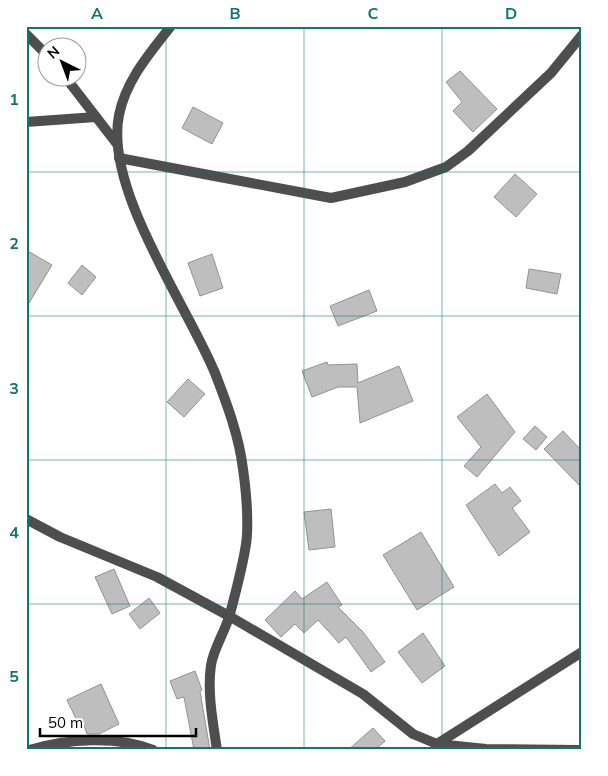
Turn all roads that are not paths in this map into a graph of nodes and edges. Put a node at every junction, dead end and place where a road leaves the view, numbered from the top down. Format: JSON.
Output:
{"nodes":[{"id":1,"x":171,"y":26,"type":"edge"},
{"id":2,"x":26,"y":34,"type":"edge"},
{"id":3,"x":582,"y":35,"type":"edge"},
{"id":4,"x":38,"y":46,"type":"edge"},
{"id":5,"x":74,"y":88,"type":"edge"},
{"id":6,"x":96,"y":117,"type":"junction"},
{"id":7,"x":26,"y":122,"type":"edge"},
{"id":8,"x":117,"y":144,"type":"junction"},
{"id":9,"x":119,"y":158,"type":"junction"},
{"id":10,"x":26,"y":519,"type":"edge"},
{"id":11,"x":229,"y":616,"type":"junction"},
{"id":12,"x":582,"y":652,"type":"edge"},
{"id":13,"x":436,"y":747,"type":"edge"},
{"id":14,"x":29,"y":750,"type":"edge"},
{"id":15,"x":152,"y":750,"type":"edge"},
{"id":16,"x":218,"y":750,"type":"edge"},
{"id":17,"x":579,"y":750,"type":"edge"}],
"edges":[{"from":1,"to":8,"type":"street"},
{"from":2,"to":4,"type":"street"},
{"from":3,"to":9,"type":"street"},
{"from":5,"to":6,"type":"street"},
{"from":6,"to":7,"type":"street"},
{"from":6,"to":8,"type":"street"},
{"from":8,"to":9,"type":"street"},
{"from":9,"to":11,"type":"street"},
{"from":10,"to":11,"type":"street"},
{"from":11,"to":13,"type":"street"},
{"from":11,"to":16,"type":"street"},
{"from":12,"to":13,"type":"street"},
{"from":13,"to":17,"type":"street"},
{"from":14,"to":15,"type":"street"}]}
